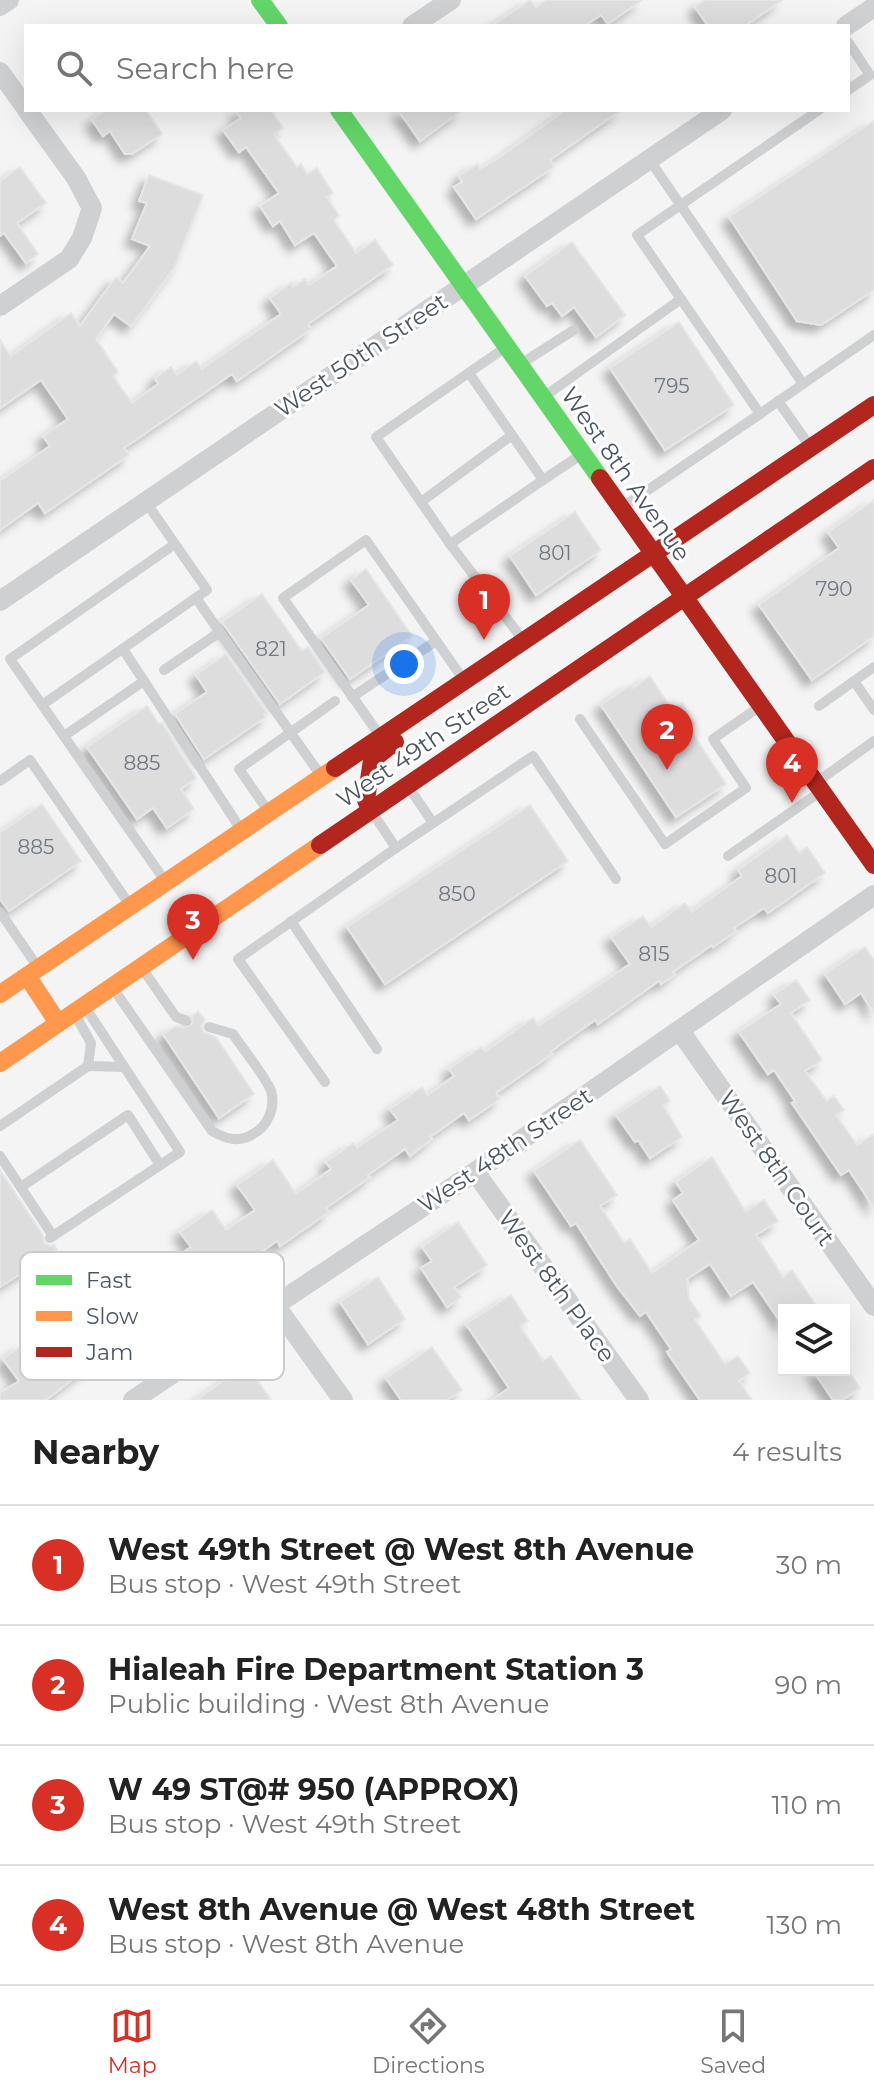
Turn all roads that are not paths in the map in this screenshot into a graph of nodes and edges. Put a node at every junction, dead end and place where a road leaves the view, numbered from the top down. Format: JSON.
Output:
{"nodes":[{"id":1,"x":9,"y":0,"type":"edge"},
{"id":2,"x":260,"y":0,"type":"edge"},
{"id":3,"x":451,"y":0,"type":"edge"},
{"id":4,"x":0,"y":6,"type":"edge"},
{"id":5,"x":874,"y":7,"type":"edge"},
{"id":6,"x":278,"y":24,"type":"edge"},
{"id":7,"x":415,"y":24,"type":"edge"},
{"id":8,"x":849,"y":24,"type":"edge"},
{"id":9,"x":850,"y":45,"type":"edge"},
{"id":10,"x":0,"y":72,"type":"edge"},
{"id":11,"x":872,"y":77,"type":"edge"},
{"id":12,"x":850,"y":89,"type":"edge"},
{"id":13,"x":24,"y":105,"type":"edge"},
{"id":14,"x":29,"y":112,"type":"edge"},
{"id":15,"x":340,"y":112,"type":"edge"},
{"id":16,"x":719,"y":112,"type":"edge"},
{"id":17,"x":816,"y":112,"type":"edge"},
{"id":18,"x":649,"y":159,"type":"junction"},
{"id":19,"x":680,"y":205,"type":"junction"},
{"id":20,"x":464,"y":284,"type":"junction"},
{"id":21,"x":681,"y":299,"type":"junction"},
{"id":22,"x":0,"y":306,"type":"edge"},
{"id":23,"x":574,"y":330,"type":"dead end"},
{"id":24,"x":874,"y":335,"type":"edge"},
{"id":25,"x":507,"y":346,"type":"junction"},
{"id":26,"x":520,"y":364,"type":"junction"},
{"id":27,"x":469,"y":373,"type":"junction"},
{"id":28,"x":803,"y":384,"type":"junction"},
{"id":29,"x":543,"y":397,"type":"junction"},
{"id":30,"x":778,"y":401,"type":"junction"},
{"id":31,"x":874,"y":405,"type":"edge"},
{"id":32,"x":760,"y":414,"type":"junction"},
{"id":33,"x":512,"y":435,"type":"junction"},
{"id":34,"x":811,"y":448,"type":"junction"},
{"id":35,"x":582,"y":454,"type":"junction"},
{"id":36,"x":874,"y":468,"type":"edge"},
{"id":37,"x":543,"y":480,"type":"junction"},
{"id":38,"x":146,"y":502,"type":"junction"},
{"id":39,"x":421,"y":502,"type":"junction"},
{"id":40,"x":621,"y":509,"type":"junction"},
{"id":41,"x":175,"y":544,"type":"junction"},
{"id":42,"x":450,"y":544,"type":"junction"},
{"id":43,"x":653,"y":555,"type":"junction"},
{"id":44,"x":196,"y":598,"type":"junction"},
{"id":45,"x":683,"y":598,"type":"junction"},
{"id":46,"x":0,"y":601,"type":"edge"},
{"id":47,"x":220,"y":632,"type":"junction"},
{"id":48,"x":436,"y":641,"type":"junction"},
{"id":49,"x":524,"y":641,"type":"junction"},
{"id":50,"x":123,"y":649,"type":"junction"},
{"id":51,"x":874,"y":667,"type":"edge"},
{"id":52,"x":164,"y":670,"type":"dead end"},
{"id":53,"x":469,"y":679,"type":"junction"},
{"id":54,"x":144,"y":681,"type":"junction"},
{"id":55,"x":854,"y":681,"type":"junction"},
{"id":56,"x":352,"y":697,"type":"junction"},
{"id":57,"x":335,"y":701,"type":"dead end"},
{"id":58,"x":42,"y":705,"type":"junction"},
{"id":59,"x":761,"y":706,"type":"junction"},
{"id":60,"x":819,"y":706,"type":"dead end"},
{"id":61,"x":874,"y":710,"type":"edge"},
{"id":62,"x":580,"y":719,"type":"dead end"},
{"id":63,"x":290,"y":732,"type":"junction"},
{"id":64,"x":64,"y":736,"type":"junction"},
{"id":65,"x":381,"y":738,"type":"junction"},
{"id":66,"x":874,"y":741,"type":"edge"},
{"id":67,"x":322,"y":777,"type":"junction"},
{"id":68,"x":0,"y":781,"type":"edge"},
{"id":69,"x":408,"y":785,"type":"junction"},
{"id":70,"x":818,"y":787,"type":"junction"},
{"id":71,"x":370,"y":810,"type":"junction"},
{"id":72,"x":270,"y":813,"type":"junction"},
{"id":73,"x":433,"y":823,"type":"junction"},
{"id":74,"x":242,"y":831,"type":"junction"},
{"id":75,"x":396,"y":848,"type":"junction"},
{"id":76,"x":728,"y":856,"type":"dead end"},
{"id":77,"x":873,"y":862,"type":"edge"},
{"id":78,"x":616,"y":879,"type":"dead end"},
{"id":79,"x":166,"y":883,"type":"junction"},
{"id":80,"x":874,"y":895,"type":"edge"},
{"id":81,"x":131,"y":906,"type":"junction"},
{"id":82,"x":0,"y":912,"type":"edge"},
{"id":83,"x":291,"y":921,"type":"junction"},
{"id":84,"x":141,"y":966,"type":"junction"},
{"id":85,"x":33,"y":972,"type":"junction"},
{"id":86,"x":112,"y":986,"type":"junction"},
{"id":87,"x":1,"y":991,"type":"edge"},
{"id":88,"x":72,"y":1014,"type":"junction"},
{"id":89,"x":185,"y":1020,"type":"dead end"},
{"id":90,"x":209,"y":1027,"type":"dead end"},
{"id":91,"x":680,"y":1031,"type":"junction"},
{"id":92,"x":377,"y":1049,"type":"dead end"},
{"id":93,"x":0,"y":1063,"type":"edge"},
{"id":94,"x":88,"y":1066,"type":"junction"},
{"id":95,"x":124,"y":1067,"type":"junction"},
{"id":96,"x":325,"y":1082,"type":"dead end"},
{"id":97,"x":0,"y":1126,"type":"edge"},
{"id":98,"x":0,"y":1156,"type":"edge"},
{"id":99,"x":160,"y":1165,"type":"junction"},
{"id":100,"x":475,"y":1172,"type":"junction"},
{"id":101,"x":21,"y":1187,"type":"junction"},
{"id":102,"x":284,"y":1299,"type":"edge"},
{"id":103,"x":874,"y":1306,"type":"edge"},
{"id":104,"x":284,"y":1318,"type":"edge"},
{"id":105,"x":163,"y":1380,"type":"edge"},
{"id":106,"x":133,"y":1400,"type":"edge"},
{"id":107,"x":343,"y":1400,"type":"edge"},
{"id":108,"x":639,"y":1400,"type":"edge"}],
"edges":[{"from":1,"to":4,"type":"street"},
{"from":2,"to":6,"type":"main road"},
{"from":3,"to":7,"type":"street"},
{"from":5,"to":8,"type":"street"},
{"from":9,"to":11,"type":"lane"},
{"from":10,"to":13,"type":"street"},
{"from":11,"to":12,"type":"lane"},
{"from":14,"to":22,"type":"street"},
{"from":15,"to":20,"type":"main road","name":"West 8th Avenue"},
{"from":16,"to":18,"type":"street","name":"West 50th Street"},
{"from":17,"to":19,"type":"lane"},
{"from":18,"to":19,"type":"lane"},
{"from":18,"to":20,"type":"street","name":"West 50th Street"},
{"from":19,"to":21,"type":"lane"},
{"from":19,"to":28,"type":"lane"},
{"from":20,"to":25,"type":"main road","name":"West 8th Avenue"},
{"from":20,"to":38,"type":"street","name":"West 50th Street"},
{"from":21,"to":29,"type":"lane"},
{"from":21,"to":32,"type":"lane"},
{"from":23,"to":26,"type":"lane"},
{"from":24,"to":28,"type":"lane"},
{"from":25,"to":26,"type":"main road","name":"West 8th Avenue"},
{"from":25,"to":27,"type":"lane"},
{"from":26,"to":29,"type":"main road","name":"West 8th Avenue"},
{"from":27,"to":33,"type":"lane"},
{"from":27,"to":39,"type":"lane"},
{"from":28,"to":30,"type":"lane"},
{"from":29,"to":35,"type":"main road","name":"West 8th Avenue"},
{"from":30,"to":32,"type":"lane"},
{"from":30,"to":34,"type":"lane"},
{"from":31,"to":34,"type":"main road","name":"West 49th Street"},
{"from":32,"to":40,"type":"lane"},
{"from":33,"to":37,"type":"lane"},
{"from":33,"to":39,"type":"lane"},
{"from":34,"to":43,"type":"main road","name":"West 49th Street"},
{"from":35,"to":37,"type":"lane"},
{"from":35,"to":40,"type":"main road","name":"West 8th Avenue"},
{"from":36,"to":45,"type":"main road","name":"West 49th Street"},
{"from":37,"to":42,"type":"lane"},
{"from":38,"to":41,"type":"lane"},
{"from":38,"to":46,"type":"street","name":"West 50th Street"},
{"from":39,"to":42,"type":"lane"},
{"from":40,"to":43,"type":"main road","name":"West 8th Avenue"},
{"from":41,"to":44,"type":"lane"},
{"from":41,"to":58,"type":"lane"},
{"from":42,"to":49,"type":"lane"},
{"from":43,"to":45,"type":"main road","name":"West 8th Avenue"},
{"from":43,"to":49,"type":"main road","name":"West 49th Street"},
{"from":44,"to":47,"type":"lane"},
{"from":44,"to":50,"type":"lane"},
{"from":45,"to":59,"type":"main road","name":"West 8th Avenue"},
{"from":45,"to":69,"type":"main road","name":"West 49th Street"},
{"from":47,"to":52,"type":"lane"},
{"from":47,"to":63,"type":"lane"},
{"from":48,"to":53,"type":"lane"},
{"from":48,"to":56,"type":"lane"},
{"from":48,"to":56,"type":"lane"},
{"from":49,"to":53,"type":"main road","name":"West 49th Street"},
{"from":50,"to":54,"type":"lane"},
{"from":50,"to":58,"type":"lane"},
{"from":51,"to":55,"type":"lane"},
{"from":53,"to":65,"type":"main road","name":"West 49th Street"},
{"from":53,"to":71,"type":"main road"},
{"from":54,"to":64,"type":"lane"},
{"from":54,"to":74,"type":"lane"},
{"from":55,"to":60,"type":"lane"},
{"from":55,"to":61,"type":"lane"},
{"from":56,"to":65,"type":"lane"},
{"from":57,"to":63,"type":"lane"},
{"from":58,"to":64,"type":"lane"},
{"from":59,"to":62,"type":"lane"},
{"from":59,"to":70,"type":"main road","name":"West 8th Avenue"},
{"from":63,"to":67,"type":"lane"},
{"from":63,"to":72,"type":"lane"},
{"from":64,"to":79,"type":"lane"},
{"from":65,"to":67,"type":"main road","name":"West 49th Street"},
{"from":66,"to":70,"type":"lane"},
{"from":67,"to":72,"type":"main road","name":"West 49th Street"},
{"from":68,"to":81,"type":"lane"},
{"from":69,"to":71,"type":"main road","name":"West 49th Street"},
{"from":69,"to":73,"type":"lane"},
{"from":70,"to":76,"type":"lane"},
{"from":70,"to":77,"type":"main road","name":"West 8th Avenue"},
{"from":71,"to":75,"type":"lane"},
{"from":71,"to":84,"type":"main road","name":"West 49th Street"},
{"from":72,"to":74,"type":"main road","name":"West 49th Street"},
{"from":73,"to":75,"type":"lane"},
{"from":73,"to":78,"type":"lane"},
{"from":74,"to":79,"type":"main road","name":"West 49th Street"},
{"from":75,"to":83,"type":"lane"},
{"from":79,"to":81,"type":"main road","name":"West 49th Street"},
{"from":80,"to":91,"type":"street","name":"West 48th Street"},
{"from":81,"to":85,"type":"main road","name":"West 49th Street"},
{"from":82,"to":85,"type":"lane"},
{"from":83,"to":92,"type":"lane"},
{"from":83,"to":96,"type":"lane"},
{"from":84,"to":86,"type":"main road","name":"West 49th Street"},
{"from":84,"to":89,"type":"lane"},
{"from":85,"to":87,"type":"main road","name":"West 49th Street"},
{"from":85,"to":88,"type":"main road"},
{"from":86,"to":88,"type":"main road","name":"West 49th Street"},
{"from":86,"to":90,"type":"lane"},
{"from":88,"to":93,"type":"main road","name":"West 49th Street"},
{"from":88,"to":94,"type":"lane"},
{"from":88,"to":95,"type":"lane"},
{"from":91,"to":100,"type":"street","name":"West 48th Street"},
{"from":91,"to":103,"type":"street","name":"West 8th Court"},
{"from":94,"to":95,"type":"lane"},
{"from":94,"to":97,"type":"lane"},
{"from":95,"to":99,"type":"lane"},
{"from":98,"to":101,"type":"lane"},
{"from":99,"to":101,"type":"lane"},
{"from":99,"to":101,"type":"lane"},
{"from":100,"to":102,"type":"street","name":"West 48th Street"},
{"from":100,"to":108,"type":"street","name":"West 8th Place"},
{"from":104,"to":107,"type":"street"},
{"from":105,"to":106,"type":"street","name":"West 48th Street"}]}
